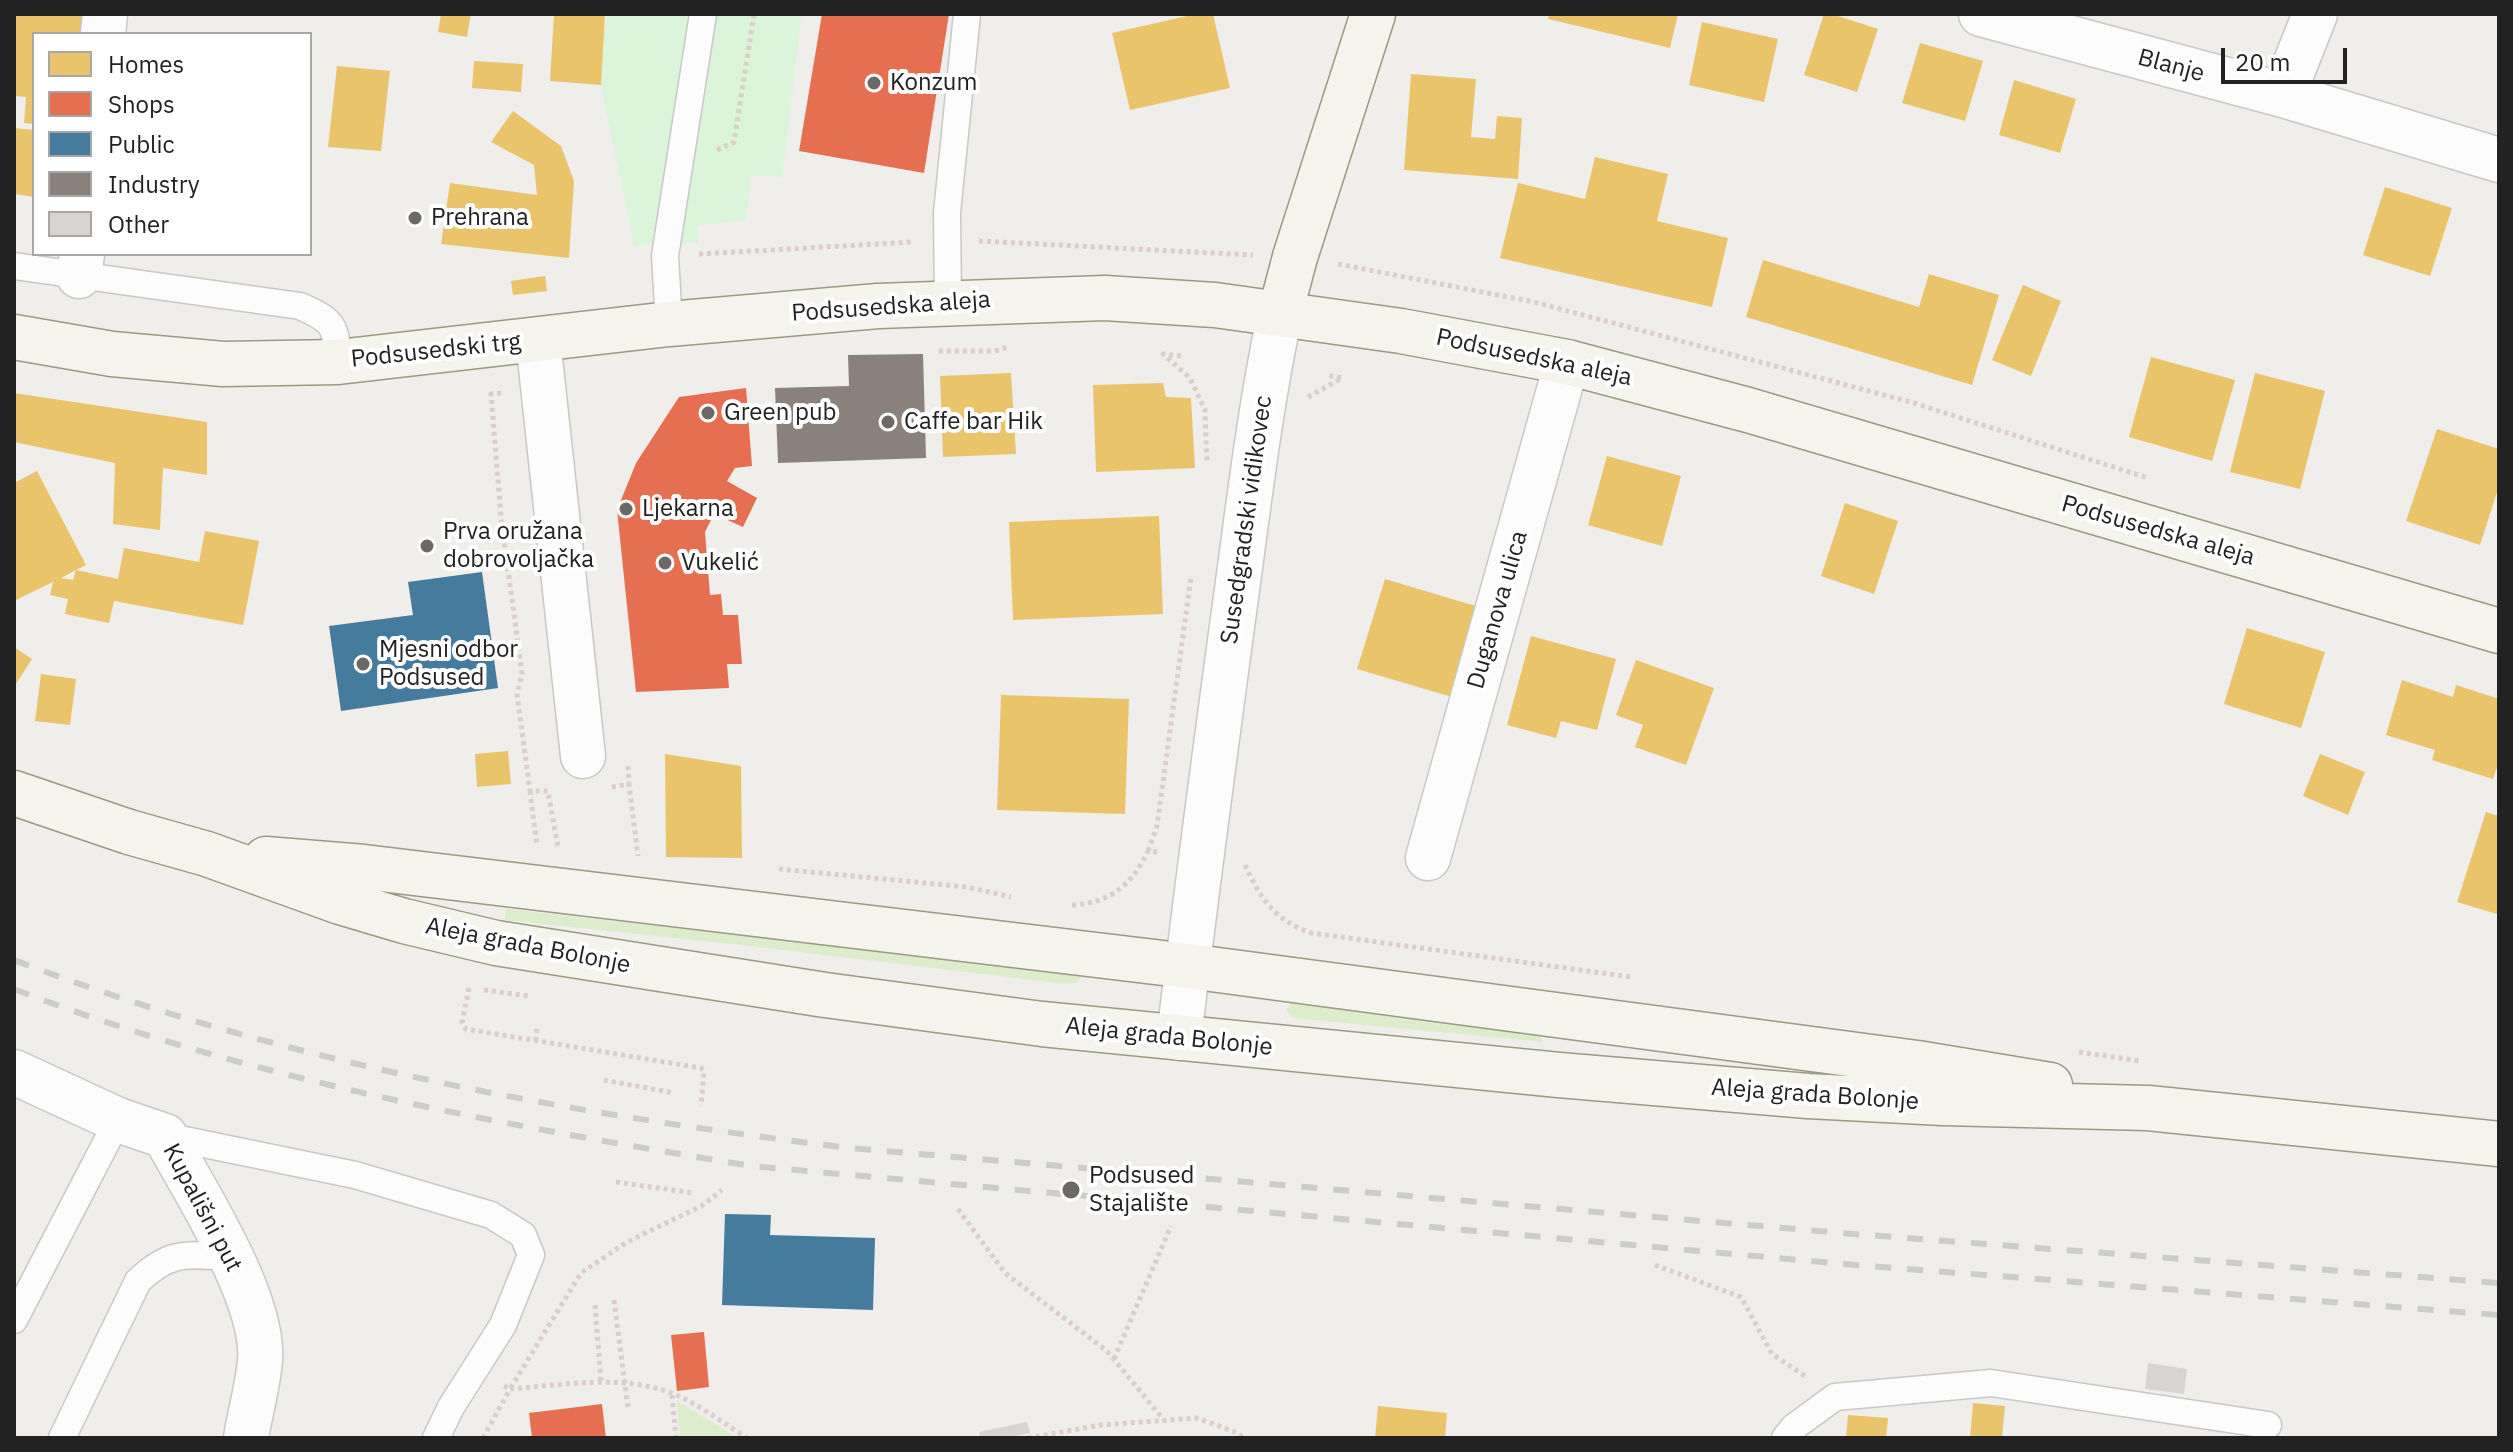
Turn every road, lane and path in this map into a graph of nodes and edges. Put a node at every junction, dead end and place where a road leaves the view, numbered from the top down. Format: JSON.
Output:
{"nodes":[{"id":1,"x":703,"y":14,"type":"edge"},
{"id":2,"x":754,"y":14,"type":"edge"},
{"id":3,"x":967,"y":14,"type":"edge"},
{"id":4,"x":1373,"y":14,"type":"edge"},
{"id":5,"x":1981,"y":14,"type":"edge"},
{"id":6,"x":2315,"y":14,"type":"edge"},
{"id":7,"x":2283,"y":95,"type":"junction"},
{"id":8,"x":2499,"y":160,"type":"edge"},
{"id":9,"x":679,"y":166,"type":"junction"},
{"id":10,"x":928,"y":241,"type":"dead end"},
{"id":11,"x":978,"y":241,"type":"dead end"},
{"id":12,"x":1258,"y":255,"type":"dead end"},
{"id":13,"x":665,"y":256,"type":"junction"},
{"id":14,"x":81,"y":265,"type":"edge"},
{"id":15,"x":14,"y":266,"type":"edge"},
{"id":16,"x":948,"y":302,"type":"junction"},
{"id":17,"x":1280,"y":314,"type":"junction"},
{"id":18,"x":669,"y":324,"type":"junction"},
{"id":19,"x":14,"y":337,"type":"edge"},
{"id":20,"x":538,"y":340,"type":"junction"},
{"id":21,"x":1181,"y":356,"type":"dead end"},
{"id":22,"x":338,"y":362,"type":"junction"},
{"id":23,"x":1567,"y":362,"type":"junction"},
{"id":24,"x":513,"y":393,"type":"dead end"},
{"id":25,"x":1208,"y":472,"type":"dead end"},
{"id":26,"x":1193,"y":564,"type":"dead end"},
{"id":27,"x":2499,"y":631,"type":"edge"},
{"id":28,"x":583,"y":778,"type":"junction"},
{"id":29,"x":530,"y":791,"type":"junction"},
{"id":30,"x":548,"y":791,"type":"junction"},
{"id":31,"x":14,"y":793,"type":"edge"},
{"id":32,"x":538,"y":851,"type":"dead end"},
{"id":33,"x":1148,"y":851,"type":"junction"},
{"id":34,"x":559,"y":852,"type":"dead end"},
{"id":35,"x":207,"y":854,"type":"junction"},
{"id":36,"x":1200,"y":858,"type":"junction"},
{"id":37,"x":1428,"y":858,"type":"dead end"},
{"id":38,"x":638,"y":862,"type":"dead end"},
{"id":39,"x":773,"y":869,"type":"dead end"},
{"id":40,"x":1026,"y":900,"type":"dead end"},
{"id":41,"x":1064,"y":906,"type":"dead end"},
{"id":42,"x":1188,"y":966,"type":"junction"},
{"id":43,"x":1638,"y":978,"type":"dead end"},
{"id":44,"x":469,"y":988,"type":"dead end"},
{"id":45,"x":484,"y":990,"type":"dead end"},
{"id":46,"x":530,"y":996,"type":"dead end"},
{"id":47,"x":537,"y":1025,"type":"dead end"},
{"id":48,"x":1179,"y":1038,"type":"junction"},
{"id":49,"x":536,"y":1041,"type":"junction"},
{"id":50,"x":2071,"y":1051,"type":"dead end"},
{"id":51,"x":2148,"y":1062,"type":"dead end"},
{"id":52,"x":14,"y":1072,"type":"edge"},
{"id":53,"x":604,"y":1080,"type":"dead end"},
{"id":54,"x":674,"y":1093,"type":"dead end"},
{"id":55,"x":701,"y":1106,"type":"dead end"},
{"id":56,"x":2148,"y":1108,"type":"junction"},
{"id":57,"x":118,"y":1120,"type":"junction"},
{"id":58,"x":165,"y":1136,"type":"junction"},
{"id":59,"x":2499,"y":1144,"type":"edge"},
{"id":60,"x":616,"y":1182,"type":"dead end"},
{"id":61,"x":722,"y":1190,"type":"dead end"},
{"id":62,"x":693,"y":1193,"type":"dead end"},
{"id":63,"x":958,"y":1209,"type":"dead end"},
{"id":64,"x":1171,"y":1226,"type":"dead end"},
{"id":65,"x":231,"y":1257,"type":"junction"},
{"id":66,"x":1655,"y":1265,"type":"dead end"},
{"id":67,"x":614,"y":1300,"type":"dead end"},
{"id":68,"x":595,"y":1305,"type":"dead end"},
{"id":69,"x":14,"y":1320,"type":"edge"},
{"id":70,"x":1114,"y":1359,"type":"junction"},
{"id":71,"x":601,"y":1382,"type":"junction"},
{"id":72,"x":623,"y":1382,"type":"junction"},
{"id":73,"x":510,"y":1389,"type":"junction"},
{"id":74,"x":672,"y":1394,"type":"junction"},
{"id":75,"x":1835,"y":1397,"type":"junction"},
{"id":76,"x":628,"y":1408,"type":"dead end"},
{"id":77,"x":1164,"y":1420,"type":"junction"},
{"id":78,"x":2268,"y":1425,"type":"dead end"},
{"id":79,"x":62,"y":1438,"type":"edge"},
{"id":80,"x":246,"y":1438,"type":"edge"},
{"id":81,"x":436,"y":1438,"type":"edge"},
{"id":82,"x":483,"y":1438,"type":"edge"},
{"id":83,"x":676,"y":1438,"type":"edge"},
{"id":84,"x":747,"y":1438,"type":"edge"},
{"id":85,"x":1028,"y":1438,"type":"edge"},
{"id":86,"x":1243,"y":1438,"type":"edge"},
{"id":87,"x":1785,"y":1438,"type":"edge"}],
"edges":[{"from":1,"to":9,"type":"lane"},
{"from":2,"to":9,"type":"path"},
{"from":3,"to":16,"type":"lane"},
{"from":4,"to":17,"type":"main road","name":"Susedgradski vidikovec"},
{"from":5,"to":7,"type":"street","name":"Blanje"},
{"from":6,"to":7,"type":"street"},
{"from":7,"to":8,"type":"street","name":"Blanje"},
{"from":9,"to":13,"type":"lane"},
{"from":10,"to":13,"type":"path"},
{"from":11,"to":12,"type":"path"},
{"from":13,"to":18,"type":"lane"},
{"from":14,"to":15,"type":"lane"},
{"from":14,"to":22,"type":"lane"},
{"from":16,"to":17,"type":"main road","name":"Podsusedska aleja"},
{"from":16,"to":18,"type":"main road","name":"Podsusedska aleja"},
{"from":17,"to":23,"type":"main road","name":"Podsusedska aleja"},
{"from":17,"to":36,"type":"street","name":"Susedgradski vidikovec"},
{"from":18,"to":20,"type":"main road","name":"Podsusedska aleja"},
{"from":19,"to":22,"type":"main road","name":"Podsusedski trg"},
{"from":20,"to":22,"type":"main road","name":"Podsusedski trg"},
{"from":20,"to":28,"type":"street","name":"Podsusedski trg"},
{"from":21,"to":25,"type":"path"},
{"from":23,"to":27,"type":"main road","name":"Podsusedska aleja"},
{"from":23,"to":37,"type":"street","name":"Duganova ulica"},
{"from":24,"to":29,"type":"path"},
{"from":26,"to":33,"type":"path"},
{"from":28,"to":30,"type":"path"},
{"from":28,"to":38,"type":"path"},
{"from":29,"to":30,"type":"path"},
{"from":29,"to":32,"type":"path"},
{"from":30,"to":34,"type":"path"},
{"from":31,"to":35,"type":"main road","name":"Aleja grada Bolonje"},
{"from":33,"to":36,"type":"path"},
{"from":33,"to":41,"type":"path"},
{"from":35,"to":42,"type":"main road","name":"Aleja grada Bolonje"},
{"from":35,"to":48,"type":"main road","name":"Aleja grada Bolonje"},
{"from":36,"to":42,"type":"street","name":"Susedgradski vidikovec"},
{"from":36,"to":43,"type":"path"},
{"from":39,"to":40,"type":"path"},
{"from":42,"to":48,"type":"street","name":"Susedgradski vidikovec"},
{"from":42,"to":56,"type":"main road","name":"Aleja grada Bolonje"},
{"from":44,"to":49,"type":"path"},
{"from":45,"to":46,"type":"path"},
{"from":47,"to":49,"type":"path"},
{"from":48,"to":56,"type":"main road","name":"Aleja grada Bolonje"},
{"from":49,"to":55,"type":"path"},
{"from":50,"to":51,"type":"path"},
{"from":52,"to":57,"type":"street","name":"Kupališni put"},
{"from":53,"to":54,"type":"path"},
{"from":56,"to":59,"type":"main road","name":"Aleja grada Bolonje"},
{"from":57,"to":58,"type":"street","name":"Kupališni put"},
{"from":57,"to":69,"type":"lane"},
{"from":58,"to":65,"type":"street","name":"Kupališni put"},
{"from":58,"to":81,"type":"lane"},
{"from":60,"to":62,"type":"path"},
{"from":61,"to":73,"type":"path"},
{"from":63,"to":70,"type":"path"},
{"from":64,"to":70,"type":"path"},
{"from":65,"to":79,"type":"lane"},
{"from":65,"to":80,"type":"street","name":"Kupališni put"},
{"from":66,"to":75,"type":"path"},
{"from":67,"to":72,"type":"path"},
{"from":68,"to":71,"type":"path"},
{"from":70,"to":77,"type":"path"},
{"from":71,"to":72,"type":"path"},
{"from":71,"to":73,"type":"path"},
{"from":72,"to":74,"type":"path"},
{"from":72,"to":76,"type":"path"},
{"from":73,"to":82,"type":"path"},
{"from":74,"to":83,"type":"path"},
{"from":74,"to":84,"type":"path"},
{"from":75,"to":78,"type":"lane"},
{"from":75,"to":87,"type":"lane"},
{"from":77,"to":85,"type":"path"},
{"from":77,"to":86,"type":"path"}]}
